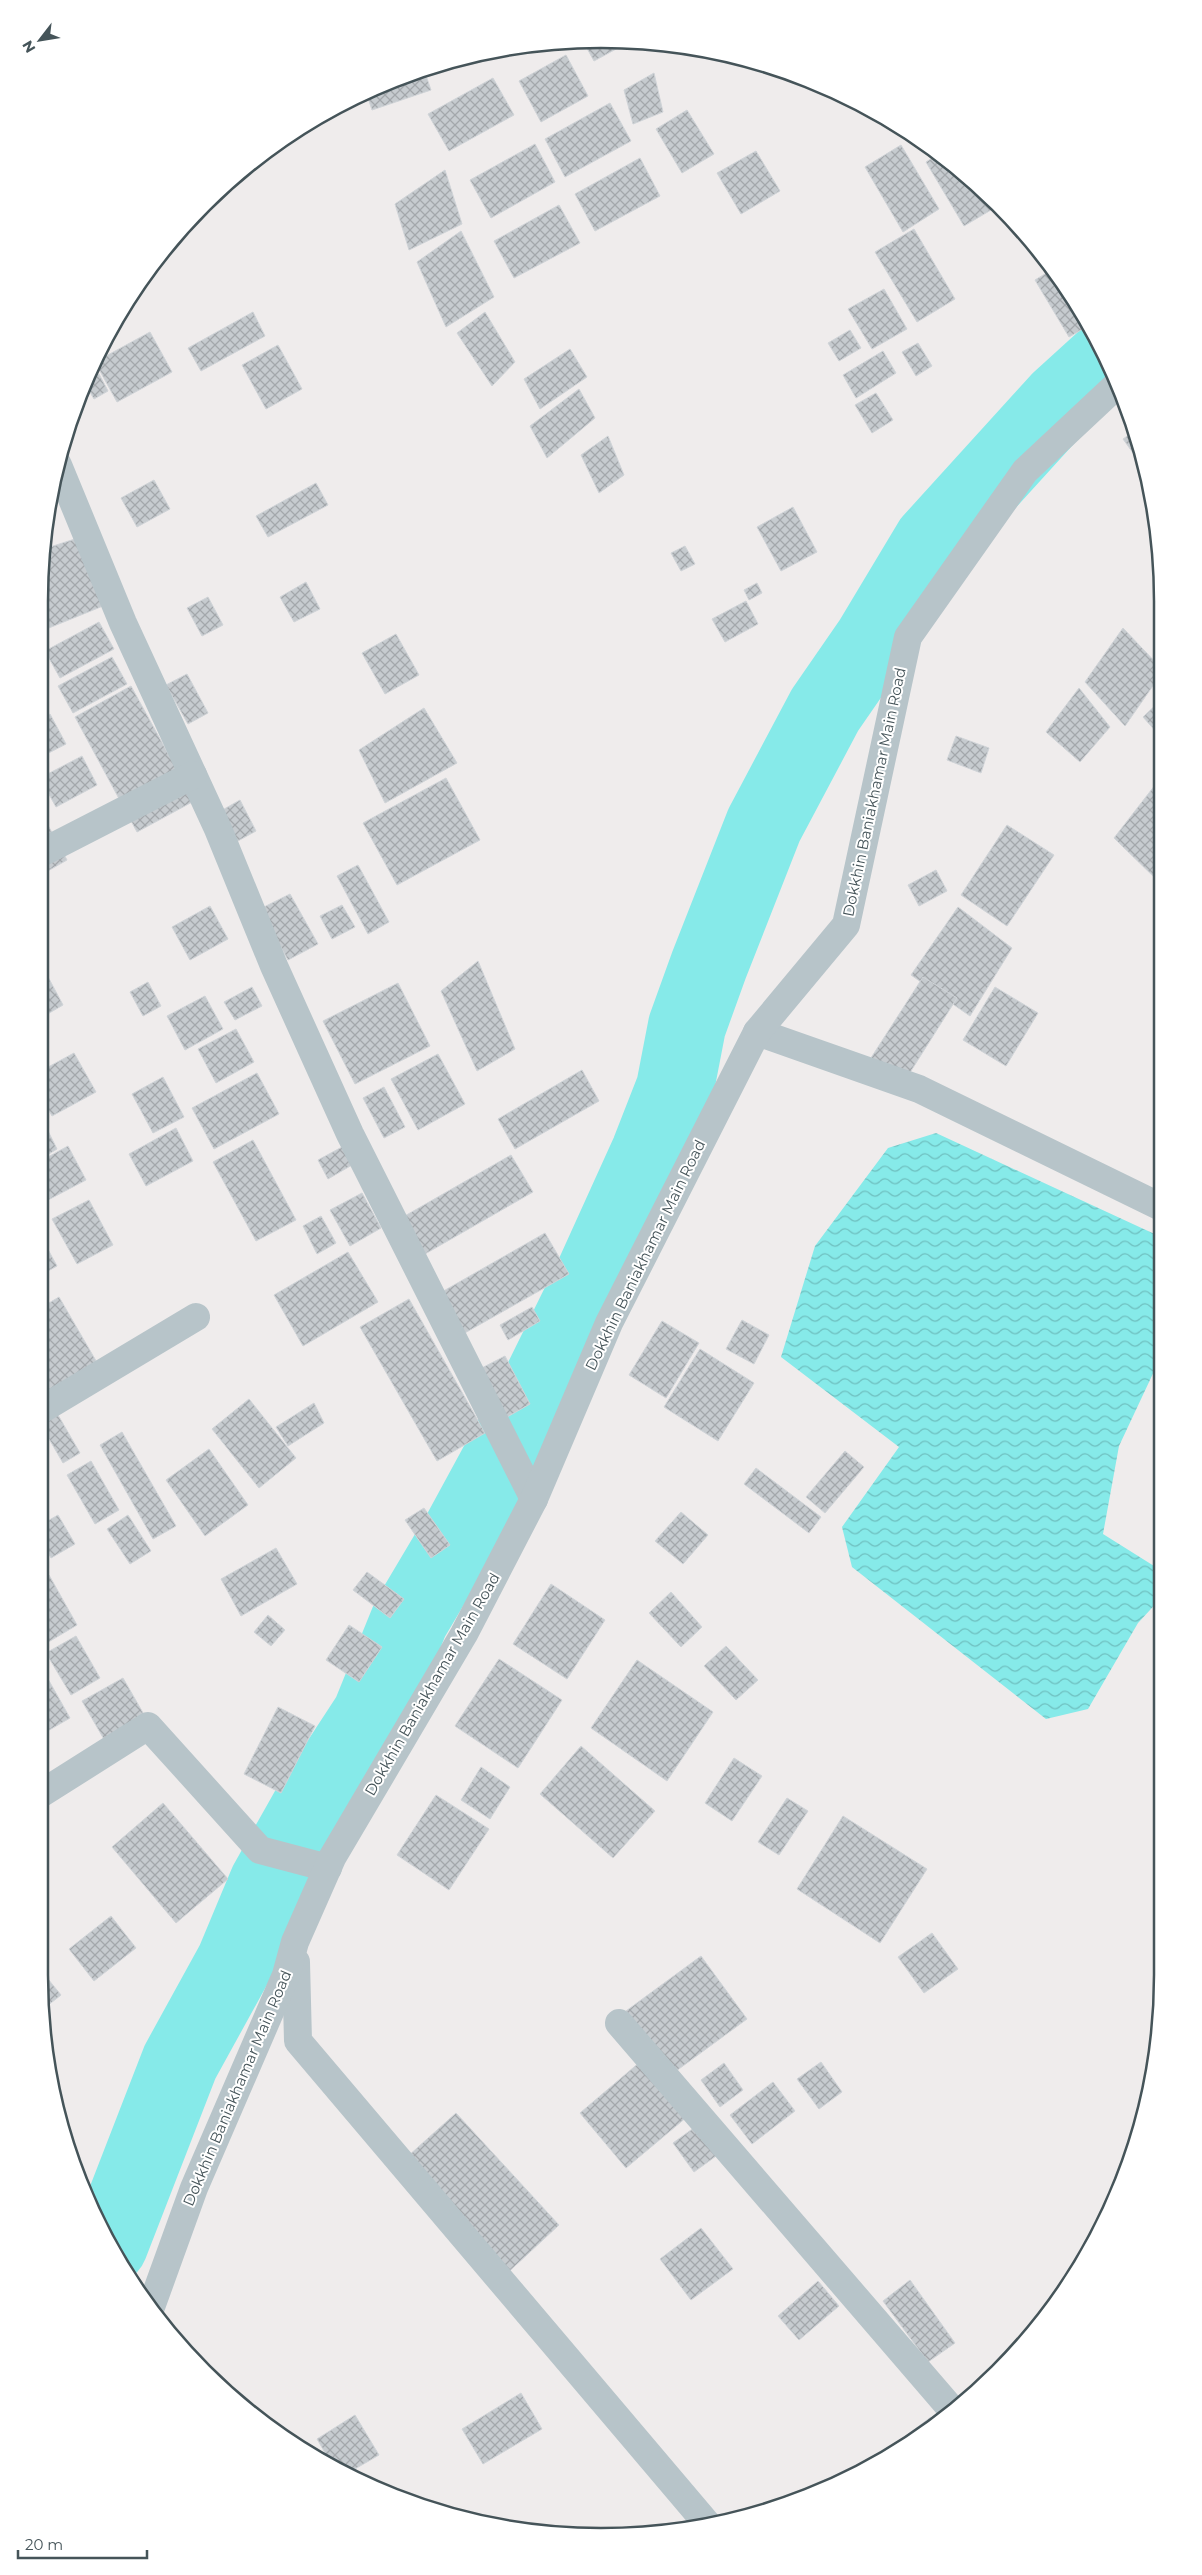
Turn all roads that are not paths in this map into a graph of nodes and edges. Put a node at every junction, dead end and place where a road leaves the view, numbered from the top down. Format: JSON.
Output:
{"nodes":[{"id":1,"x":1112,"y":389,"type":"edge"},
{"id":2,"x":62,"y":475,"type":"edge"},
{"id":3,"x":193,"y":775,"type":"junction"},
{"id":4,"x":48,"y":849,"type":"edge"},
{"id":5,"x":757,"y":1032,"type":"junction"},
{"id":6,"x":1154,"y":1204,"type":"edge"},
{"id":7,"x":196,"y":1317,"type":"dead end"},
{"id":8,"x":48,"y":1406,"type":"edge"},
{"id":9,"x":534,"y":1499,"type":"junction"},
{"id":10,"x":48,"y":1789,"type":"edge"},
{"id":11,"x":326,"y":1868,"type":"junction"},
{"id":12,"x":295,"y":1942,"type":"junction"},
{"id":13,"x":619,"y":2023,"type":"dead end"},
{"id":14,"x":154,"y":2300,"type":"edge"},
{"id":15,"x":947,"y":2405,"type":"edge"},
{"id":16,"x":702,"y":2518,"type":"edge"}],
"edges":[{"from":1,"to":5,"type":"street","name":"Dokkhin Baniakhamar Main Road"},
{"from":2,"to":3,"type":"street"},
{"from":3,"to":4,"type":"street"},
{"from":3,"to":9,"type":"street"},
{"from":5,"to":6,"type":"street"},
{"from":5,"to":9,"type":"street","name":"Dokkhin Baniakhamar Main Road"},
{"from":7,"to":8,"type":"street"},
{"from":9,"to":11,"type":"street","name":"Dokkhin Baniakhamar Main Road"},
{"from":10,"to":11,"type":"street"},
{"from":11,"to":12,"type":"street","name":"Dokkhin Baniakhamar Main Road"},
{"from":12,"to":14,"type":"street","name":"Dokkhin Baniakhamar Main Road"},
{"from":12,"to":16,"type":"street"},
{"from":13,"to":15,"type":"street"}]}
